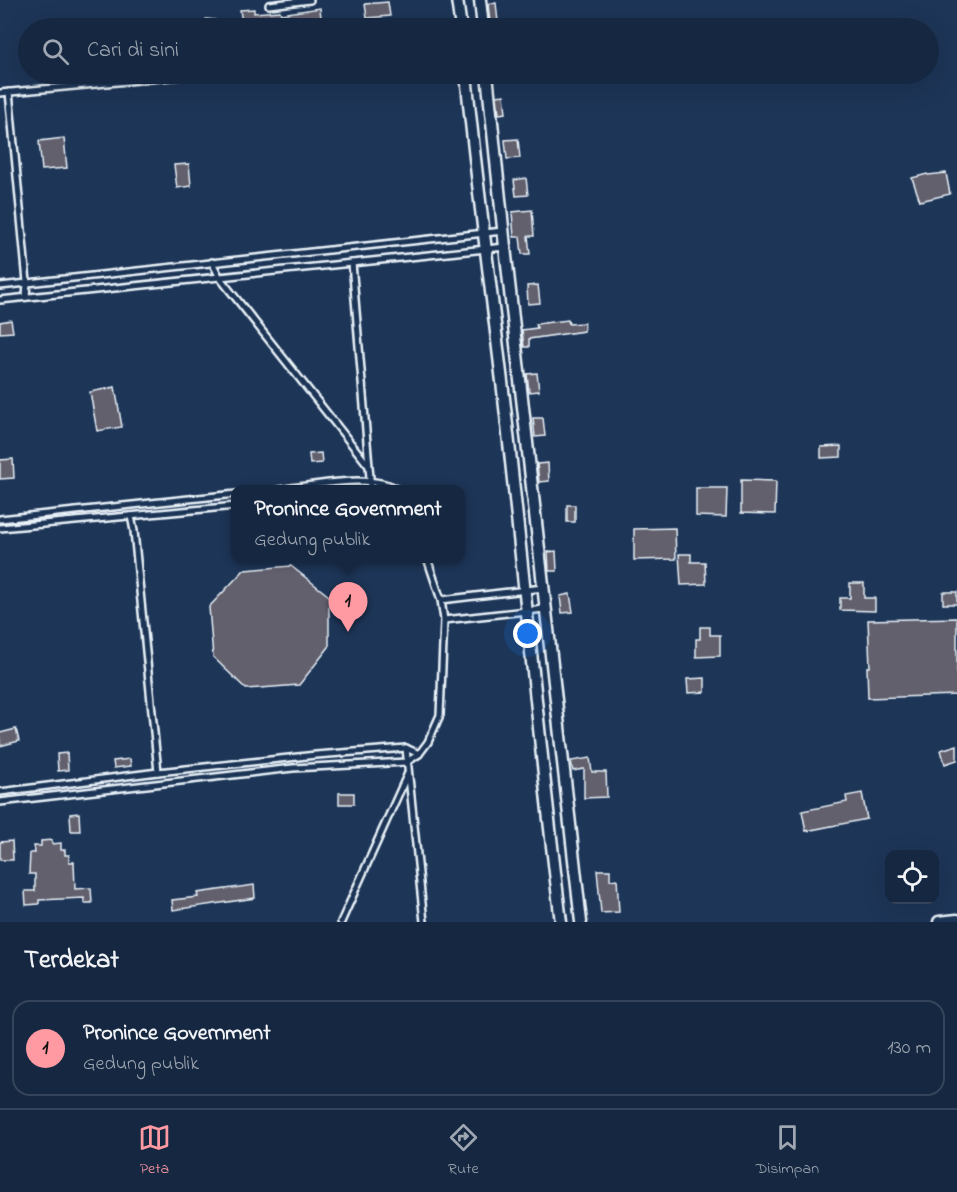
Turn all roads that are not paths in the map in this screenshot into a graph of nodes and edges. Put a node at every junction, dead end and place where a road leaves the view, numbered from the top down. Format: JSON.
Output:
{"nodes":[{"id":1,"x":310,"y":0,"type":"edge"},
{"id":2,"x":457,"y":0,"type":"edge"},
{"id":3,"x":480,"y":0,"type":"edge"},
{"id":4,"x":269,"y":5,"type":"dead end"},
{"id":5,"x":460,"y":18,"type":"edge"},
{"id":6,"x":482,"y":18,"type":"edge"},
{"id":7,"x":95,"y":84,"type":"edge"},
{"id":8,"x":467,"y":84,"type":"edge"},
{"id":9,"x":488,"y":84,"type":"edge"},
{"id":10,"x":9,"y":92,"type":"junction"},
{"id":11,"x":0,"y":93,"type":"edge"},
{"id":12,"x":503,"y":231,"type":"junction"},
{"id":13,"x":484,"y":233,"type":"junction"},
{"id":14,"x":505,"y":247,"type":"junction"},
{"id":15,"x":485,"y":249,"type":"junction"},
{"id":16,"x":212,"y":262,"type":"junction"},
{"id":17,"x":352,"y":263,"type":"junction"},
{"id":18,"x":220,"y":278,"type":"junction"},
{"id":19,"x":27,"y":282,"type":"junction"},
{"id":20,"x":0,"y":286,"type":"edge"},
{"id":21,"x":26,"y":297,"type":"junction"},
{"id":22,"x":0,"y":300,"type":"edge"},
{"id":23,"x":368,"y":465,"type":"junction"},
{"id":24,"x":370,"y":480,"type":"junction"},
{"id":25,"x":390,"y":484,"type":"edge"},
{"id":26,"x":319,"y":485,"type":"edge"},
{"id":27,"x":371,"y":485,"type":"edge"},
{"id":28,"x":231,"y":495,"type":"edge"},
{"id":29,"x":231,"y":506,"type":"edge"},
{"id":30,"x":131,"y":516,"type":"junction"},
{"id":31,"x":0,"y":519,"type":"edge"},
{"id":32,"x":0,"y":528,"type":"edge"},
{"id":33,"x":429,"y":563,"type":"edge"},
{"id":34,"x":543,"y":588,"type":"junction"},
{"id":35,"x":525,"y":590,"type":"junction"},
{"id":36,"x":441,"y":600,"type":"junction"},
{"id":37,"x":545,"y":609,"type":"junction"},
{"id":38,"x":527,"y":611,"type":"junction"},
{"id":39,"x":444,"y":620,"type":"junction"},
{"id":40,"x":406,"y":748,"type":"junction"},
{"id":41,"x":419,"y":754,"type":"junction"},
{"id":42,"x":407,"y":762,"type":"junction"},
{"id":43,"x":158,"y":772,"type":"junction"},
{"id":44,"x":408,"y":773,"type":"junction"},
{"id":45,"x":0,"y":792,"type":"edge"},
{"id":46,"x":0,"y":802,"type":"edge"},
{"id":47,"x":957,"y":920,"type":"edge"},
{"id":48,"x":341,"y":922,"type":"edge"},
{"id":49,"x":424,"y":922,"type":"edge"},
{"id":50,"x":561,"y":922,"type":"edge"},
{"id":51,"x":581,"y":922,"type":"edge"},
{"id":52,"x":939,"y":922,"type":"edge"}],
"edges":[{"from":1,"to":4,"type":"lane"},
{"from":2,"to":5,"type":"street"},
{"from":3,"to":6,"type":"street"},
{"from":7,"to":10,"type":"lane"},
{"from":8,"to":13,"type":"street"},
{"from":9,"to":12,"type":"street"},
{"from":10,"to":11,"type":"lane"},
{"from":10,"to":19,"type":"lane"},
{"from":12,"to":13,"type":"lane"},
{"from":12,"to":14,"type":"street"},
{"from":13,"to":15,"type":"street"},
{"from":13,"to":16,"type":"lane"},
{"from":14,"to":15,"type":"lane"},
{"from":14,"to":34,"type":"street"},
{"from":15,"to":17,"type":"lane"},
{"from":15,"to":35,"type":"street"},
{"from":16,"to":18,"type":"lane"},
{"from":16,"to":19,"type":"lane"},
{"from":17,"to":18,"type":"lane"},
{"from":17,"to":23,"type":"lane"},
{"from":18,"to":21,"type":"lane"},
{"from":18,"to":23,"type":"lane"},
{"from":19,"to":20,"type":"lane"},
{"from":19,"to":21,"type":"lane"},
{"from":21,"to":22,"type":"lane"},
{"from":23,"to":24,"type":"lane"},
{"from":24,"to":25,"type":"lane"},
{"from":24,"to":26,"type":"lane"},
{"from":24,"to":27,"type":"lane"},
{"from":28,"to":31,"type":"lane"},
{"from":29,"to":30,"type":"lane"},
{"from":30,"to":32,"type":"lane"},
{"from":30,"to":43,"type":"lane"},
{"from":33,"to":36,"type":"lane"},
{"from":34,"to":35,"type":"lane"},
{"from":34,"to":37,"type":"street"},
{"from":35,"to":36,"type":"lane"},
{"from":35,"to":38,"type":"street"},
{"from":36,"to":39,"type":"lane"},
{"from":37,"to":38,"type":"lane"},
{"from":37,"to":51,"type":"street"},
{"from":38,"to":39,"type":"lane"},
{"from":38,"to":50,"type":"street"},
{"from":39,"to":41,"type":"lane"},
{"from":40,"to":41,"type":"lane"},
{"from":40,"to":42,"type":"lane"},
{"from":40,"to":43,"type":"lane"},
{"from":41,"to":42,"type":"lane"},
{"from":42,"to":44,"type":"lane"},
{"from":42,"to":46,"type":"lane"},
{"from":43,"to":45,"type":"lane"},
{"from":44,"to":48,"type":"lane"},
{"from":44,"to":49,"type":"lane"},
{"from":47,"to":52,"type":"street"}]}
